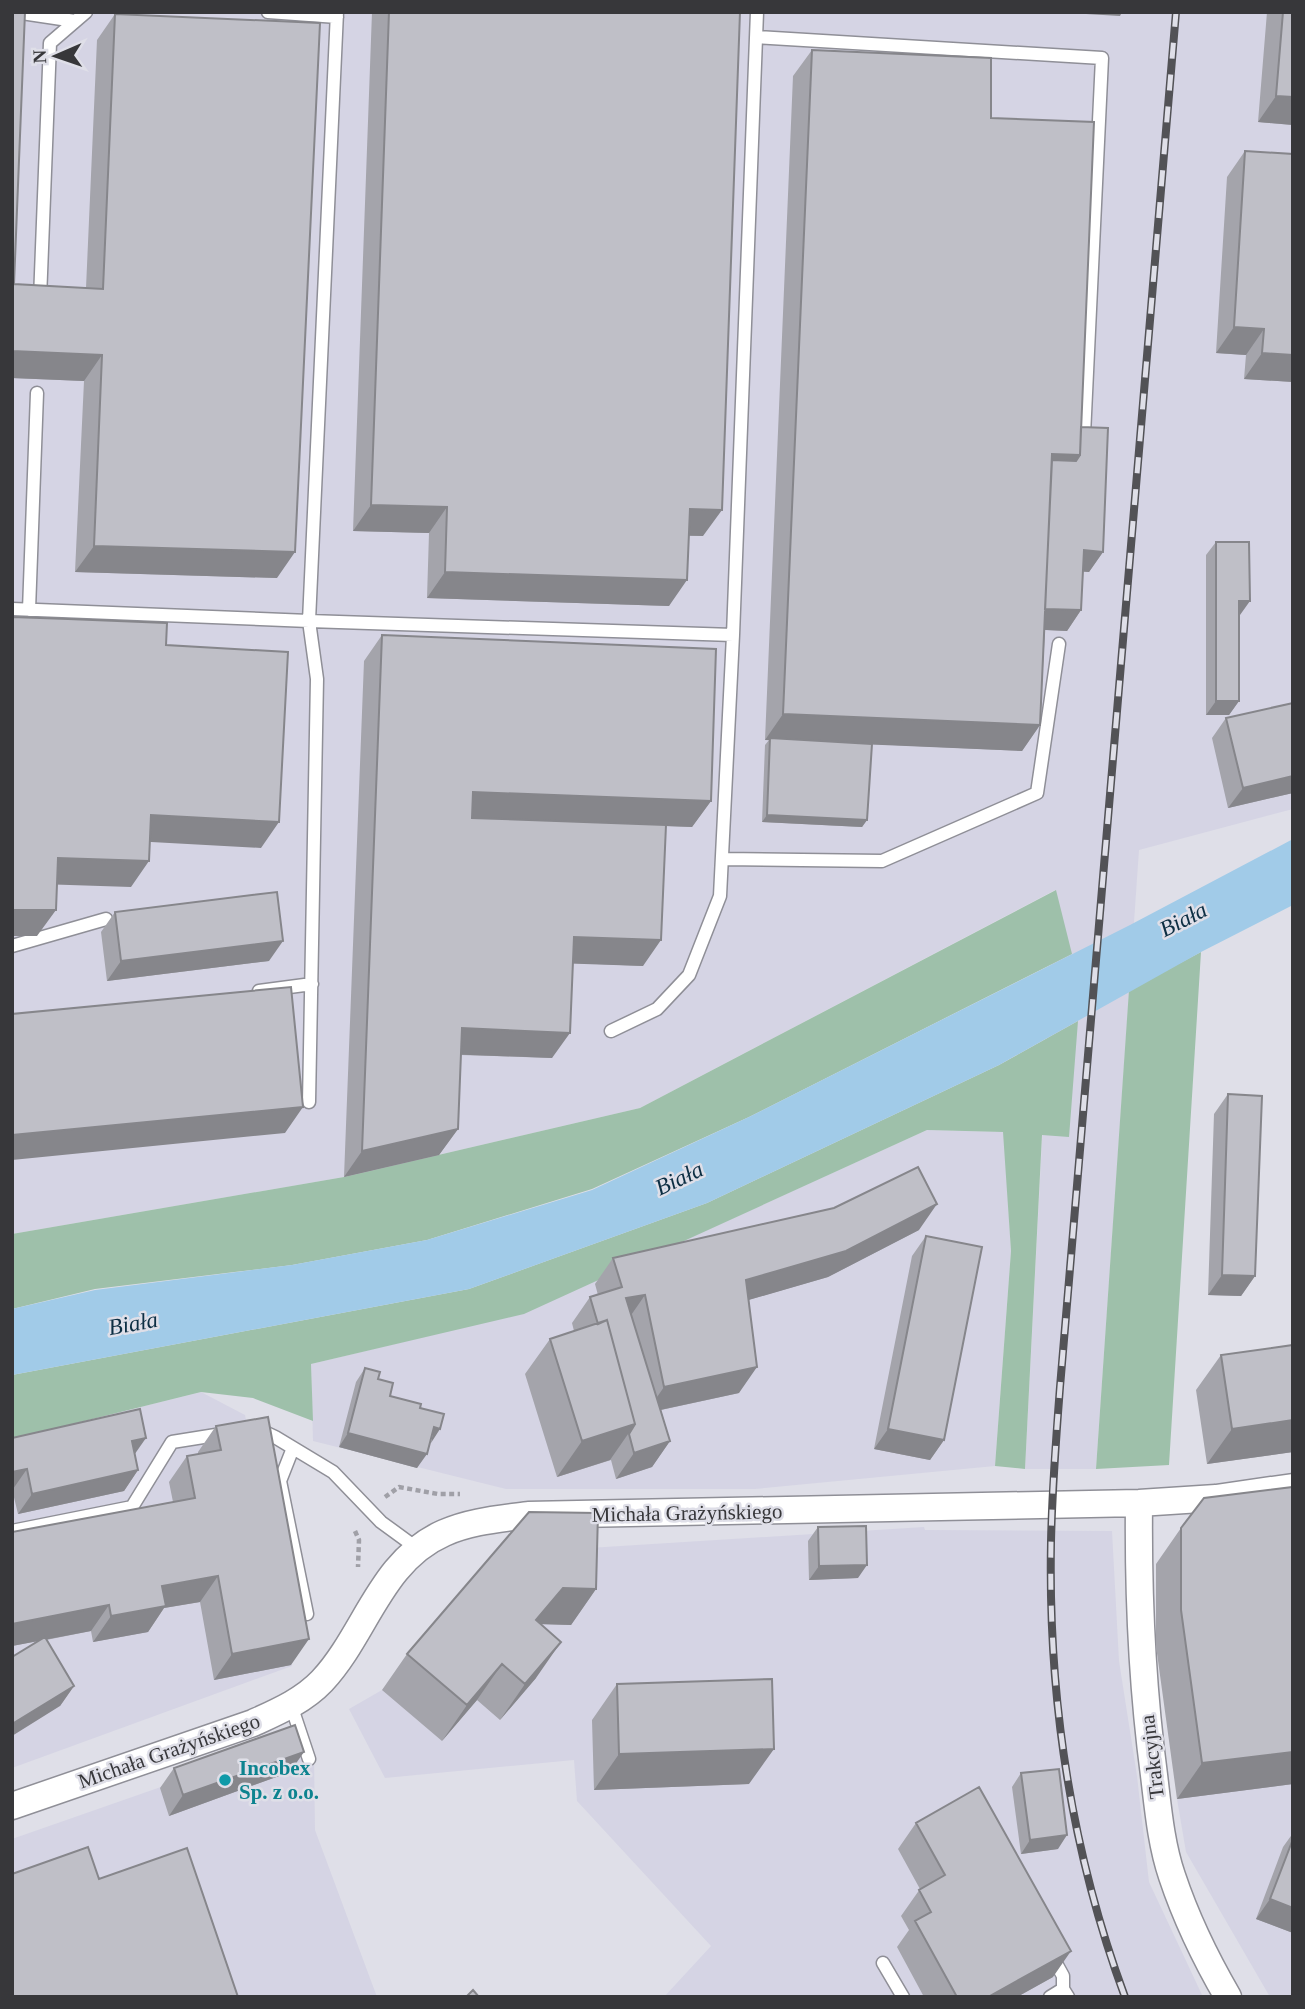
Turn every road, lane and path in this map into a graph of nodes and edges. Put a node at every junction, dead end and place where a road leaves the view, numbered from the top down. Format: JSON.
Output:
{"nodes":[{"id":1,"x":15,"y":12,"type":"edge"},
{"id":2,"x":86,"y":12,"type":"edge"},
{"id":3,"x":268,"y":12,"type":"edge"},
{"id":4,"x":757,"y":12,"type":"edge"},
{"id":5,"x":337,"y":14,"type":"edge"},
{"id":6,"x":75,"y":22,"type":"junction"},
{"id":7,"x":756,"y":37,"type":"junction"},
{"id":8,"x":40,"y":299,"type":"edge"},
{"id":9,"x":37,"y":393,"type":"dead end"},
{"id":10,"x":1084,"y":435,"type":"edge"},
{"id":11,"x":12,"y":609,"type":"edge"},
{"id":12,"x":29,"y":610,"type":"junction"},
{"id":13,"x":309,"y":621,"type":"junction"},
{"id":14,"x":733,"y":635,"type":"junction"},
{"id":15,"x":1059,"y":644,"type":"dead end"},
{"id":16,"x":722,"y":859,"type":"junction"},
{"id":17,"x":106,"y":919,"type":"dead end"},
{"id":18,"x":12,"y":946,"type":"edge"},
{"id":19,"x":312,"y":984,"type":"junction"},
{"id":20,"x":244,"y":993,"type":"edge"},
{"id":21,"x":611,"y":1031,"type":"dead end"},
{"id":22,"x":309,"y":1102,"type":"dead end"},
{"id":23,"x":293,"y":1448,"type":"junction"},
{"id":24,"x":1293,"y":1486,"type":"edge"},
{"id":25,"x":464,"y":1494,"type":"dead end"},
{"id":26,"x":1139,"y":1503,"type":"junction"},
{"id":27,"x":369,"y":1510,"type":"junction"},
{"id":28,"x":12,"y":1531,"type":"edge"},
{"id":29,"x":419,"y":1550,"type":"junction"},
{"id":30,"x":354,"y":1577,"type":"dead end"},
{"id":31,"x":307,"y":1614,"type":"edge"},
{"id":32,"x":291,"y":1705,"type":"junction"},
{"id":33,"x":309,"y":1759,"type":"dead end"},
{"id":34,"x":12,"y":1806,"type":"edge"},
{"id":35,"x":1045,"y":1942,"type":"edge"},
{"id":36,"x":883,"y":1964,"type":"dead end"},
{"id":37,"x":1065,"y":1993,"type":"edge"},
{"id":38,"x":903,"y":1997,"type":"edge"},
{"id":39,"x":1050,"y":1997,"type":"edge"},
{"id":40,"x":1228,"y":1997,"type":"edge"}],
"edges":[{"from":1,"to":6,"type":"lane"},
{"from":2,"to":6,"type":"lane"},
{"from":3,"to":5,"type":"lane"},
{"from":4,"to":7,"type":"lane"},
{"from":5,"to":13,"type":"lane"},
{"from":6,"to":8,"type":"lane"},
{"from":7,"to":10,"type":"lane"},
{"from":7,"to":14,"type":"lane"},
{"from":9,"to":12,"type":"lane"},
{"from":11,"to":12,"type":"lane"},
{"from":12,"to":13,"type":"lane"},
{"from":13,"to":14,"type":"lane"},
{"from":13,"to":19,"type":"lane"},
{"from":14,"to":16,"type":"lane"},
{"from":15,"to":16,"type":"lane"},
{"from":16,"to":21,"type":"lane"},
{"from":17,"to":18,"type":"lane"},
{"from":19,"to":20,"type":"lane"},
{"from":19,"to":22,"type":"lane"},
{"from":23,"to":27,"type":"lane"},
{"from":23,"to":28,"type":"lane"},
{"from":23,"to":31,"type":"lane"},
{"from":24,"to":26,"type":"street","name":"Michała Grażyńskiego"},
{"from":25,"to":27,"type":"path"},
{"from":26,"to":29,"type":"street","name":"Michała Grażyńskiego"},
{"from":26,"to":40,"type":"street","name":"Trakcyjna"},
{"from":27,"to":29,"type":"lane"},
{"from":27,"to":30,"type":"path"},
{"from":29,"to":32,"type":"street","name":"Michała Grażyńskiego"},
{"from":32,"to":33,"type":"lane"},
{"from":32,"to":34,"type":"street","name":"Michała Grażyńskiego"},
{"from":35,"to":37,"type":"lane"},
{"from":36,"to":38,"type":"lane"},
{"from":37,"to":39,"type":"lane"}]}
